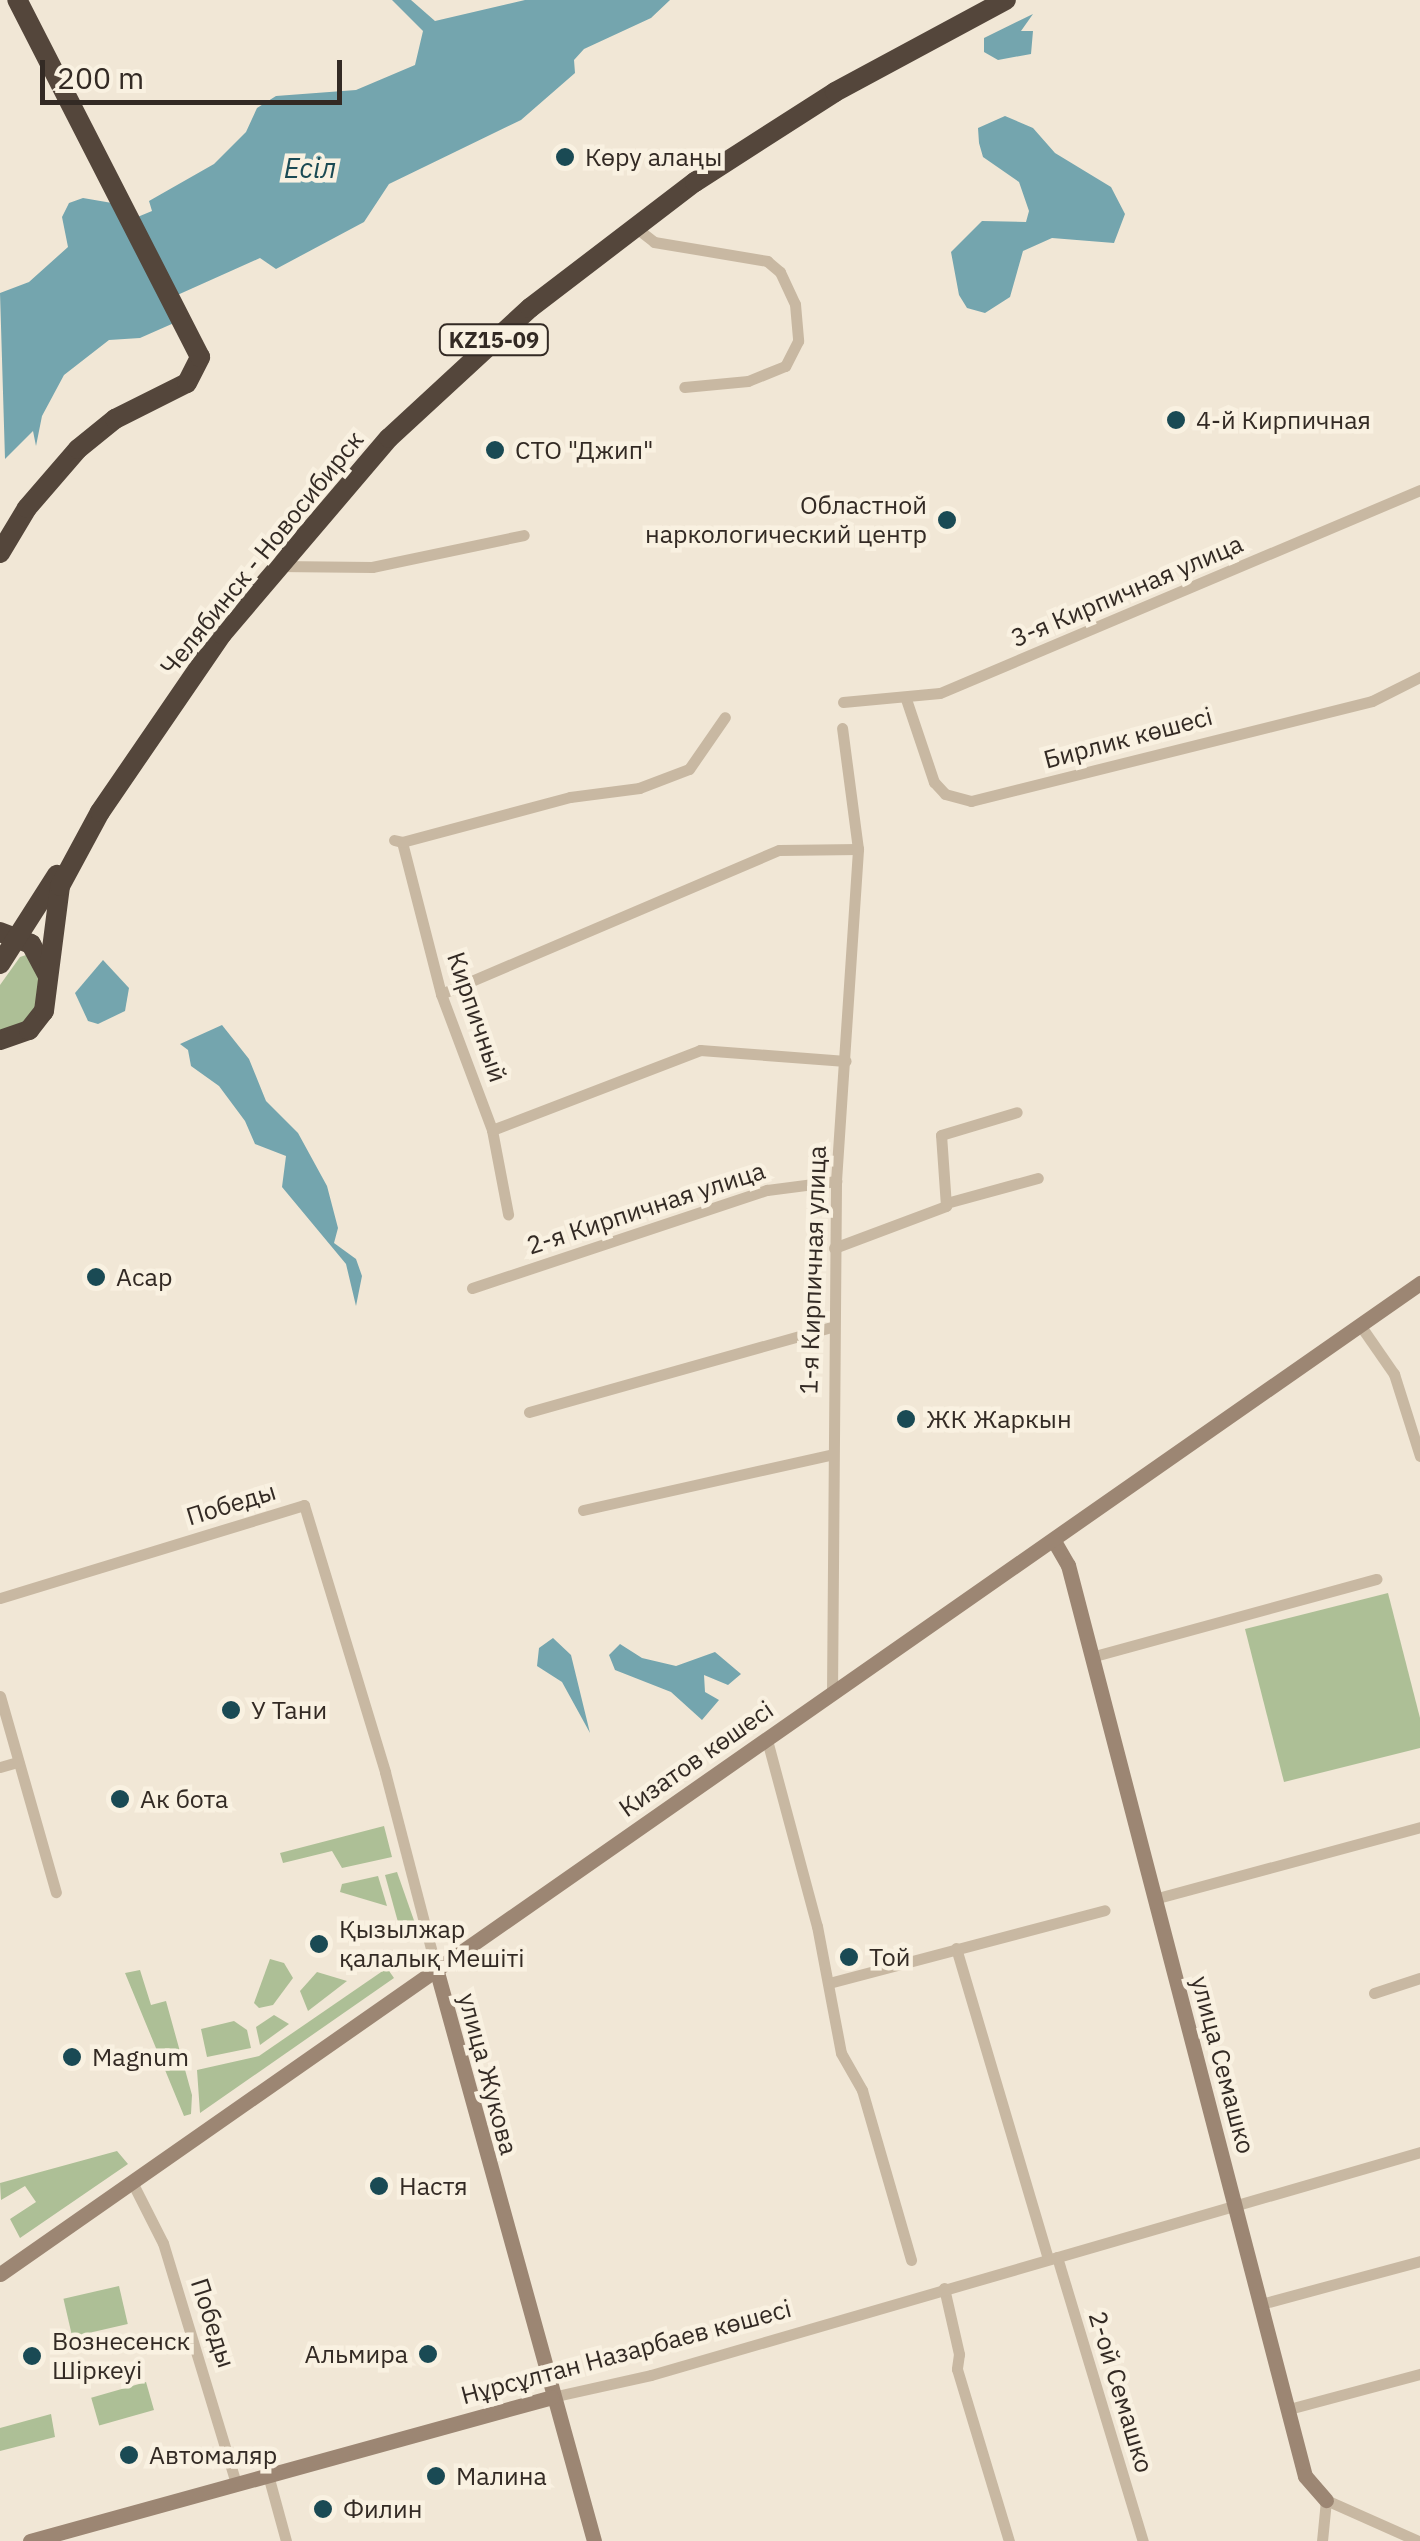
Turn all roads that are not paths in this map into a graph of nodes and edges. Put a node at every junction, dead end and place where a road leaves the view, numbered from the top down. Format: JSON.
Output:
{"nodes":[{"id":1,"x":17,"y":0,"type":"edge"},
{"id":2,"x":1006,"y":0,"type":"edge"},
{"id":3,"x":634,"y":227,"type":"junction"},
{"id":4,"x":684,"y":387,"type":"dead end"},
{"id":5,"x":1420,"y":490,"type":"edge"},
{"id":6,"x":524,"y":534,"type":"dead end"},
{"id":7,"x":1,"y":552,"type":"edge"},
{"id":8,"x":278,"y":566,"type":"junction"},
{"id":9,"x":1420,"y":677,"type":"edge"},
{"id":10,"x":906,"y":699,"type":"junction"},
{"id":11,"x":843,"y":702,"type":"dead end"},
{"id":12,"x":724,"y":717,"type":"dead end"},
{"id":13,"x":842,"y":728,"type":"dead end"},
{"id":14,"x":100,"y":812,"type":"junction"},
{"id":15,"x":858,"y":849,"type":"junction"},
{"id":16,"x":9,"y":934,"type":"edge"},
{"id":17,"x":40,"y":955,"type":"junction"},
{"id":18,"x":0,"y":964,"type":"edge"},
{"id":19,"x":49,"y":994,"type":"junction"},
{"id":20,"x":442,"y":994,"type":"junction"},
{"id":21,"x":0,"y":1040,"type":"edge"},
{"id":22,"x":846,"y":1062,"type":"junction"},
{"id":23,"x":1017,"y":1112,"type":"dead end"},
{"id":24,"x":492,"y":1130,"type":"junction"},
{"id":25,"x":1038,"y":1178,"type":"dead end"},
{"id":26,"x":836,"y":1181,"type":"junction"},
{"id":27,"x":950,"y":1202,"type":"junction"},
{"id":28,"x":508,"y":1214,"type":"dead end"},
{"id":29,"x":834,"y":1248,"type":"junction"},
{"id":30,"x":1420,"y":1283,"type":"edge"},
{"id":31,"x":472,"y":1288,"type":"dead end"},
{"id":32,"x":1360,"y":1324,"type":"junction"},
{"id":33,"x":832,"y":1328,"type":"junction"},
{"id":34,"x":529,"y":1412,"type":"dead end"},
{"id":35,"x":830,"y":1456,"type":"junction"},
{"id":36,"x":1420,"y":1456,"type":"edge"},
{"id":37,"x":304,"y":1505,"type":"joint"},
{"id":38,"x":583,"y":1510,"type":"dead end"},
{"id":39,"x":1054,"y":1540,"type":"junction"},
{"id":40,"x":1377,"y":1579,"type":"dead end"},
{"id":41,"x":0,"y":1598,"type":"edge"},
{"id":42,"x":1091,"y":1657,"type":"junction"},
{"id":43,"x":832,"y":1694,"type":"junction"},
{"id":44,"x":0,"y":1696,"type":"edge"},
{"id":45,"x":767,"y":1740,"type":"junction"},
{"id":46,"x":18,"y":1762,"type":"junction"},
{"id":47,"x":0,"y":1767,"type":"edge"},
{"id":48,"x":1420,"y":1827,"type":"edge"},
{"id":49,"x":56,"y":1892,"type":"dead end"},
{"id":50,"x":1154,"y":1899,"type":"junction"},
{"id":51,"x":1105,"y":1910,"type":"dead end"},
{"id":52,"x":956,"y":1948,"type":"junction"},
{"id":53,"x":437,"y":1972,"type":"junction"},
{"id":54,"x":1420,"y":1978,"type":"edge"},
{"id":55,"x":830,"y":1983,"type":"junction"},
{"id":56,"x":1374,"y":1993,"type":"dead end"},
{"id":57,"x":1420,"y":2152,"type":"edge"},
{"id":58,"x":132,"y":2182,"type":"junction"},
{"id":59,"x":1234,"y":2205,"type":"junction"},
{"id":60,"x":1052,"y":2258,"type":"junction"},
{"id":61,"x":911,"y":2260,"type":"dead end"},
{"id":62,"x":1420,"y":2260,"type":"edge"},
{"id":63,"x":0,"y":2274,"type":"edge"},
{"id":64,"x":944,"y":2288,"type":"junction"},
{"id":65,"x":1261,"y":2304,"type":"junction"},
{"id":66,"x":1420,"y":2374,"type":"edge"},
{"id":67,"x":552,"y":2397,"type":"junction"},
{"id":68,"x":1289,"y":2409,"type":"junction"},
{"id":69,"x":268,"y":2475,"type":"junction"},
{"id":70,"x":236,"y":2484,"type":"junction"},
{"id":71,"x":1326,"y":2500,"type":"junction"},
{"id":72,"x":30,"y":2541,"type":"edge"},
{"id":73,"x":286,"y":2541,"type":"edge"},
{"id":74,"x":594,"y":2541,"type":"edge"},
{"id":75,"x":1009,"y":2541,"type":"edge"},
{"id":76,"x":1143,"y":2541,"type":"edge"},
{"id":77,"x":1322,"y":2541,"type":"edge"},
{"id":78,"x":1418,"y":2541,"type":"edge"}],
"edges":[{"from":1,"to":7,"type":"highway"},
{"from":2,"to":3,"type":"highway","name":"Челябинск - Новосибирск","number":"KZ15-09"},
{"from":3,"to":4,"type":"street"},
{"from":3,"to":8,"type":"highway","name":"Челябинск - Новосибирск","number":"KZ15-09"},
{"from":5,"to":10,"type":"street","name":"3-я Кирпичная улица"},
{"from":6,"to":8,"type":"street"},
{"from":8,"to":14,"type":"highway","name":"Челябинск - Новосибирск","number":"KZ15-09"},
{"from":9,"to":10,"type":"street","name":"Бирлик көшесі"},
{"from":10,"to":11,"type":"street","name":"3-я Кирпичная улица"},
{"from":12,"to":20,"type":"street","name":"Кирпичный"},
{"from":13,"to":15,"type":"street","name":"1-я Кирпичная улица"},
{"from":14,"to":16,"type":"highway","number":"KZ15-09"},
{"from":14,"to":19,"type":"highway","name":"Челябинск - Новосибирск","number":"KZ15-09"},
{"from":15,"to":20,"type":"street"},
{"from":15,"to":22,"type":"street","name":"1-я Кирпичная улица"},
{"from":16,"to":17,"type":"highway"},
{"from":16,"to":18,"type":"highway","number":"KZ15-09"},
{"from":17,"to":18,"type":"highway"},
{"from":17,"to":19,"type":"highway"},
{"from":19,"to":21,"type":"highway"},
{"from":20,"to":24,"type":"street","name":"Кирпичный"},
{"from":22,"to":24,"type":"street"},
{"from":22,"to":26,"type":"street","name":"1-я Кирпичная улица"},
{"from":23,"to":27,"type":"street"},
{"from":24,"to":28,"type":"street","name":"Кирпичный"},
{"from":25,"to":27,"type":"street"},
{"from":26,"to":29,"type":"street","name":"1-я Кирпичная улица"},
{"from":26,"to":31,"type":"street","name":"2-я Кирпичная улица"},
{"from":27,"to":29,"type":"street"},
{"from":29,"to":33,"type":"street","name":"1-я Кирпичная улица"},
{"from":30,"to":32,"type":"main road","name":"Кизатов көшесі"},
{"from":32,"to":36,"type":"street"},
{"from":32,"to":39,"type":"main road","name":"Кизатов көшесі"},
{"from":33,"to":34,"type":"street"},
{"from":33,"to":35,"type":"street","name":"1-я Кирпичная улица"},
{"from":35,"to":38,"type":"street"},
{"from":35,"to":43,"type":"street","name":"1-я Кирпичная улица"},
{"from":37,"to":41,"type":"street","name":"Победы"},
{"from":37,"to":53,"type":"street","name":"улица Жукова"},
{"from":39,"to":42,"type":"main road","name":"улица Семашко"},
{"from":39,"to":43,"type":"main road","name":"Кизатов көшесі"},
{"from":40,"to":42,"type":"street"},
{"from":42,"to":50,"type":"main road","name":"улица Семашко"},
{"from":43,"to":45,"type":"main road","name":"Кизатов көшесі"},
{"from":44,"to":46,"type":"street"},
{"from":45,"to":53,"type":"main road","name":"Кизатов көшесі"},
{"from":45,"to":55,"type":"street"},
{"from":46,"to":47,"type":"street"},
{"from":46,"to":49,"type":"street"},
{"from":48,"to":50,"type":"street"},
{"from":50,"to":59,"type":"main road","name":"улица Семашко"},
{"from":51,"to":52,"type":"street"},
{"from":52,"to":55,"type":"street"},
{"from":52,"to":60,"type":"street","name":"2-ой Семашко"},
{"from":53,"to":58,"type":"main road","name":"Кизатов көшесі"},
{"from":53,"to":67,"type":"main road","name":"улица Жукова"},
{"from":54,"to":56,"type":"street"},
{"from":55,"to":61,"type":"street"},
{"from":57,"to":59,"type":"street","name":"Нұрсұлтан Назарбаев көшесі"},
{"from":58,"to":63,"type":"main road","name":"Кизатов көшесі"},
{"from":58,"to":70,"type":"street","name":"Победы"},
{"from":59,"to":60,"type":"street","name":"Нұрсұлтан Назарбаев көшесі"},
{"from":59,"to":65,"type":"main road","name":"улица Семашко"},
{"from":60,"to":64,"type":"street","name":"Нұрсұлтан Назарбаев көшесі"},
{"from":60,"to":76,"type":"street","name":"2-ой Семашко"},
{"from":62,"to":65,"type":"street"},
{"from":64,"to":67,"type":"street","name":"Нұрсұлтан Назарбаев көшесі"},
{"from":64,"to":75,"type":"street"},
{"from":65,"to":68,"type":"main road","name":"улица Семашко"},
{"from":66,"to":68,"type":"street"},
{"from":67,"to":69,"type":"main road","name":"Нұрсұлтан Назарбаев көшесі"},
{"from":67,"to":74,"type":"main road","name":"улица Жукова"},
{"from":68,"to":71,"type":"main road","name":"улица Семашко"},
{"from":69,"to":70,"type":"main road","name":"Нұрсұлтан Назарбаев көшесі"},
{"from":69,"to":73,"type":"street"},
{"from":70,"to":72,"type":"main road","name":"Нұрсұлтан Назарбаев көшесі"},
{"from":71,"to":77,"type":"street"},
{"from":71,"to":78,"type":"street"}]}
